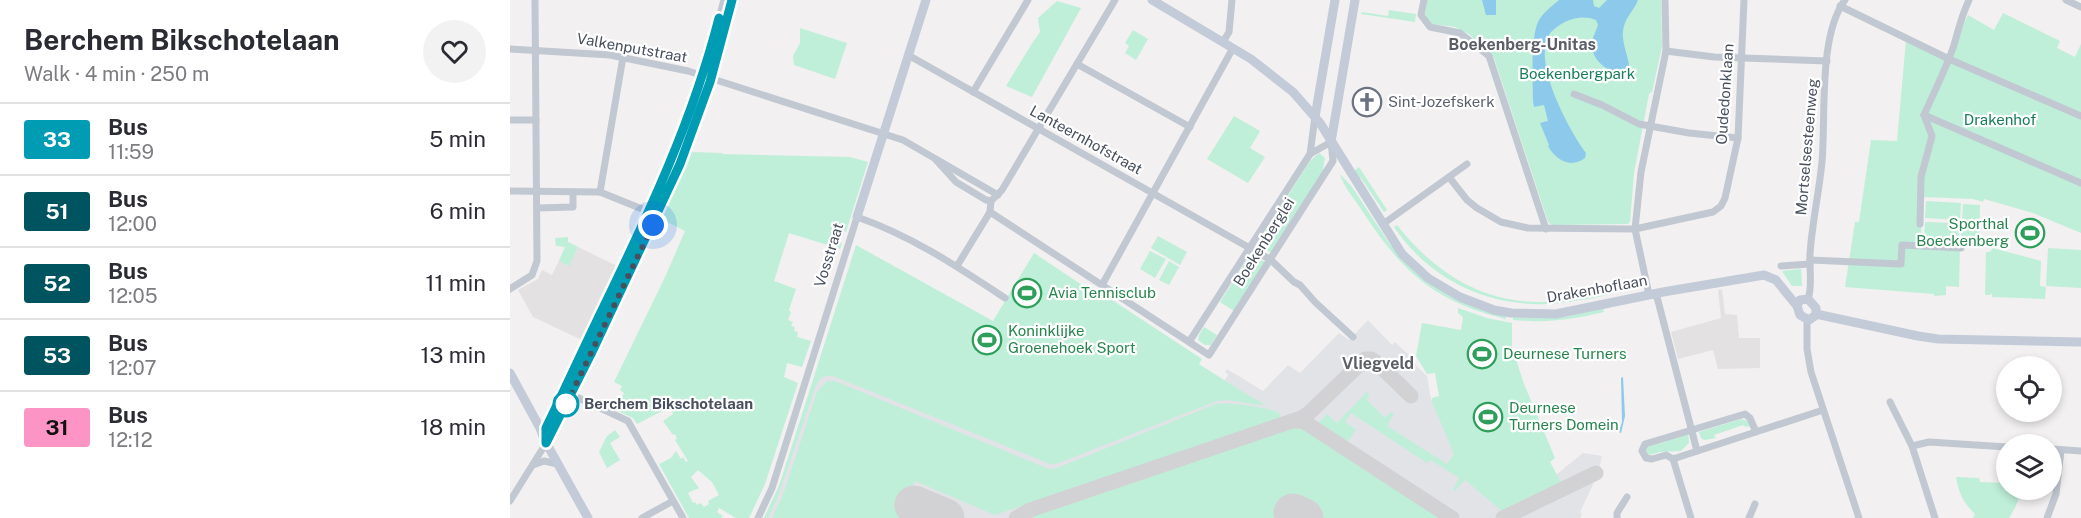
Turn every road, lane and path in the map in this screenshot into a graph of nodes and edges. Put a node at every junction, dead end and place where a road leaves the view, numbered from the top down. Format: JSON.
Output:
{"nodes":[{"id":1,"x":535,"y":0,"type":"edge"},
{"id":2,"x":724,"y":0,"type":"edge"},
{"id":3,"x":732,"y":0,"type":"edge"},
{"id":4,"x":926,"y":0,"type":"edge"},
{"id":5,"x":1028,"y":0,"type":"edge"},
{"id":6,"x":1115,"y":0,"type":"edge"},
{"id":7,"x":1152,"y":0,"type":"edge"},
{"id":8,"x":1232,"y":0,"type":"edge"},
{"id":9,"x":1335,"y":0,"type":"edge"},
{"id":10,"x":1355,"y":0,"type":"edge"},
{"id":11,"x":1424,"y":0,"type":"edge"},
{"id":12,"x":1665,"y":0,"type":"edge"},
{"id":13,"x":1744,"y":0,"type":"edge"},
{"id":14,"x":1969,"y":0,"type":"edge"},
{"id":15,"x":2066,"y":0,"type":"edge"},
{"id":16,"x":1843,"y":3,"type":"edge"},
{"id":17,"x":2081,"y":7,"type":"edge"},
{"id":18,"x":1223,"y":42,"type":"junction"},
{"id":19,"x":1233,"y":48,"type":"junction"},
{"id":20,"x":510,"y":49,"type":"edge"},
{"id":21,"x":535,"y":50,"type":"junction"},
{"id":22,"x":1666,"y":51,"type":"junction"},
{"id":23,"x":1326,"y":54,"type":"junction"},
{"id":24,"x":908,"y":55,"type":"junction"},
{"id":25,"x":623,"y":57,"type":"junction"},
{"id":26,"x":1742,"y":58,"type":"junction"},
{"id":27,"x":1345,"y":59,"type":"junction"},
{"id":28,"x":1949,"y":59,"type":"junction"},
{"id":29,"x":1827,"y":61,"type":"junction"},
{"id":30,"x":1077,"y":63,"type":"junction"},
{"id":31,"x":707,"y":77,"type":"junction"},
{"id":32,"x":973,"y":92,"type":"junction"},
{"id":33,"x":1574,"y":94,"type":"dead end"},
{"id":34,"x":1924,"y":116,"type":"junction"},
{"id":35,"x":2081,"y":116,"type":"edge"},
{"id":36,"x":1315,"y":117,"type":"junction"},
{"id":37,"x":510,"y":120,"type":"edge"},
{"id":38,"x":536,"y":120,"type":"junction"},
{"id":39,"x":1650,"y":126,"type":"junction"},
{"id":40,"x":1190,"y":127,"type":"junction"},
{"id":41,"x":1039,"y":129,"type":"junction"},
{"id":42,"x":884,"y":134,"type":"junction"},
{"id":43,"x":1738,"y":138,"type":"junction"},
{"id":44,"x":1331,"y":142,"type":"junction"},
{"id":45,"x":1310,"y":154,"type":"junction"},
{"id":46,"x":934,"y":158,"type":"junction"},
{"id":47,"x":1467,"y":164,"type":"dead end"},
{"id":48,"x":1449,"y":177,"type":"junction"},
{"id":49,"x":2081,"y":183,"type":"edge"},
{"id":50,"x":510,"y":192,"type":"edge"},
{"id":51,"x":537,"y":192,"type":"junction"},
{"id":52,"x":573,"y":192,"type":"junction"},
{"id":53,"x":600,"y":192,"type":"junction"},
{"id":54,"x":1153,"y":193,"type":"junction"},
{"id":55,"x":998,"y":195,"type":"junction"},
{"id":56,"x":991,"y":201,"type":"junction"},
{"id":57,"x":537,"y":207,"type":"junction"},
{"id":58,"x":649,"y":212,"type":"junction"},
{"id":59,"x":990,"y":212,"type":"junction"},
{"id":60,"x":657,"y":216,"type":"junction"},
{"id":61,"x":857,"y":217,"type":"junction"},
{"id":62,"x":1383,"y":224,"type":"junction"},
{"id":63,"x":1920,"y":224,"type":"dead end"},
{"id":64,"x":1546,"y":229,"type":"junction"},
{"id":65,"x":1635,"y":229,"type":"junction"},
{"id":66,"x":1251,"y":247,"type":"junction"},
{"id":67,"x":1961,"y":248,"type":"dead end"},
{"id":68,"x":1271,"y":260,"type":"junction"},
{"id":69,"x":1810,"y":262,"type":"junction"},
{"id":70,"x":957,"y":266,"type":"junction"},
{"id":71,"x":1781,"y":266,"type":"dead end"},
{"id":72,"x":1102,"y":285,"type":"junction"},
{"id":73,"x":510,"y":289,"type":"edge"},
{"id":74,"x":1650,"y":292,"type":"junction"},
{"id":75,"x":1005,"y":298,"type":"dead end"},
{"id":76,"x":1802,"y":302,"type":"junction"},
{"id":77,"x":1816,"y":314,"type":"junction"},
{"id":78,"x":1807,"y":320,"type":"junction"},
{"id":79,"x":1353,"y":336,"type":"dead end"},
{"id":80,"x":1190,"y":342,"type":"junction"},
{"id":81,"x":2081,"y":342,"type":"edge"},
{"id":82,"x":510,"y":373,"type":"edge"},
{"id":83,"x":510,"y":384,"type":"edge"},
{"id":84,"x":564,"y":390,"type":"junction"},
{"id":85,"x":571,"y":394,"type":"junction"},
{"id":86,"x":1890,"y":402,"type":"dead end"},
{"id":87,"x":1823,"y":410,"type":"junction"},
{"id":88,"x":554,"y":411,"type":"junction"},
{"id":89,"x":534,"y":416,"type":"junction"},
{"id":90,"x":1692,"y":429,"type":"junction"},
{"id":91,"x":1756,"y":432,"type":"junction"},
{"id":92,"x":545,"y":441,"type":"junction"},
{"id":93,"x":1912,"y":446,"type":"junction"},
{"id":94,"x":1996,"y":446,"type":"edge"},
{"id":95,"x":2062,"y":450,"type":"edge"},
{"id":96,"x":1697,"y":451,"type":"junction"},
{"id":97,"x":2081,"y":451,"type":"edge"},
{"id":98,"x":1673,"y":459,"type":"junction"},
{"id":99,"x":558,"y":464,"type":"junction"},
{"id":100,"x":533,"y":465,"type":"junction"},
{"id":101,"x":513,"y":491,"type":"edge"},
{"id":102,"x":1627,"y":497,"type":"dead end"},
{"id":103,"x":2054,"y":500,"type":"edge"},
{"id":104,"x":510,"y":501,"type":"edge"},
{"id":105,"x":673,"y":501,"type":"junction"},
{"id":106,"x":1755,"y":504,"type":"dead end"},
{"id":107,"x":588,"y":518,"type":"edge"},
{"id":108,"x":642,"y":518,"type":"edge"},
{"id":109,"x":683,"y":518,"type":"edge"},
{"id":110,"x":758,"y":518,"type":"edge"},
{"id":111,"x":1617,"y":518,"type":"edge"},
{"id":112,"x":1691,"y":518,"type":"edge"},
{"id":113,"x":1749,"y":518,"type":"edge"},
{"id":114,"x":1859,"y":518,"type":"edge"},
{"id":115,"x":1935,"y":518,"type":"edge"},
{"id":116,"x":2047,"y":518,"type":"edge"}],
"edges":[{"from":1,"to":21,"type":"street"},
{"from":2,"to":31,"type":"street"},
{"from":3,"to":31,"type":"street"},
{"from":4,"to":24,"type":"street","name":"Vosstraat"},
{"from":5,"to":32,"type":"street"},
{"from":6,"to":30,"type":"street"},
{"from":7,"to":18,"type":"street","name":"Drakenhoflaan"},
{"from":8,"to":18,"type":"street"},
{"from":9,"to":23,"type":"street","name":"Boekenberglei"},
{"from":10,"to":27,"type":"street","name":"Boekenberglei"},
{"from":11,"to":64,"type":"street"},
{"from":12,"to":22,"type":"street"},
{"from":13,"to":26,"type":"street","name":"Oudedonklaan"},
{"from":14,"to":28,"type":"street"},
{"from":15,"to":17,"type":"street"},
{"from":16,"to":28,"type":"street"},
{"from":16,"to":29,"type":"street","name":"Mortselsesteenweg"},
{"from":18,"to":19,"type":"street","name":"Drakenhoflaan"},
{"from":19,"to":36,"type":"street","name":"Drakenhoflaan"},
{"from":19,"to":40,"type":"street"},
{"from":20,"to":21,"type":"street","name":"Valkenputstraat"},
{"from":21,"to":25,"type":"street","name":"Valkenputstraat"},
{"from":21,"to":38,"type":"street"},
{"from":22,"to":26,"type":"street"},
{"from":22,"to":39,"type":"street"},
{"from":23,"to":27,"type":"street"},
{"from":23,"to":36,"type":"street","name":"Boekenberglei"},
{"from":24,"to":32,"type":"street","name":"Lanteernhofstraat"},
{"from":24,"to":42,"type":"street","name":"Vosstraat"},
{"from":25,"to":31,"type":"street","name":"Valkenputstraat"},
{"from":25,"to":53,"type":"street"},
{"from":26,"to":29,"type":"street"},
{"from":26,"to":43,"type":"street","name":"Oudedonklaan"},
{"from":27,"to":44,"type":"street","name":"Boekenberglei"},
{"from":28,"to":34,"type":"street"},
{"from":28,"to":35,"type":"street"},
{"from":29,"to":69,"type":"street","name":"Mortselsesteenweg"},
{"from":30,"to":40,"type":"street"},
{"from":30,"to":41,"type":"street"},
{"from":31,"to":42,"type":"street","name":"Valkenputstraat"},
{"from":31,"to":58,"type":"street"},
{"from":31,"to":60,"type":"street"},
{"from":32,"to":41,"type":"street","name":"Lanteernhofstraat"},
{"from":33,"to":39,"type":"street"},
{"from":34,"to":49,"type":"street"},
{"from":34,"to":63,"type":"street"},
{"from":36,"to":44,"type":"street","name":"Drakenhoflaan"},
{"from":36,"to":45,"type":"street","name":"Boekenberglei"},
{"from":37,"to":38,"type":"street"},
{"from":38,"to":51,"type":"street"},
{"from":39,"to":43,"type":"street"},
{"from":39,"to":65,"type":"street"},
{"from":40,"to":54,"type":"street"},
{"from":41,"to":54,"type":"street","name":"Lanteernhofstraat"},
{"from":41,"to":55,"type":"street"},
{"from":42,"to":46,"type":"street","name":"Valkenputstraat"},
{"from":42,"to":61,"type":"street","name":"Vosstraat"},
{"from":43,"to":65,"type":"street","name":"Oudedonklaan"},
{"from":44,"to":45,"type":"street","name":"Boekenberglei"},
{"from":44,"to":62,"type":"street","name":"Drakenhoflaan"},
{"from":44,"to":68,"type":"street","name":"Boekenberglei"},
{"from":45,"to":66,"type":"street","name":"Boekenberglei"},
{"from":46,"to":55,"type":"street","name":"Valkenputstraat"},
{"from":46,"to":56,"type":"street"},
{"from":47,"to":48,"type":"street"},
{"from":48,"to":62,"type":"street"},
{"from":48,"to":64,"type":"street"},
{"from":50,"to":51,"type":"street"},
{"from":51,"to":52,"type":"street"},
{"from":51,"to":57,"type":"street"},
{"from":52,"to":53,"type":"street"},
{"from":52,"to":57,"type":"street"},
{"from":53,"to":58,"type":"street"},
{"from":54,"to":66,"type":"street","name":"Lanteernhofstraat"},
{"from":54,"to":72,"type":"street"},
{"from":55,"to":56,"type":"street"},
{"from":56,"to":59,"type":"street"},
{"from":57,"to":73,"type":"street"},
{"from":58,"to":60,"type":"street"},
{"from":58,"to":84,"type":"street"},
{"from":59,"to":70,"type":"street"},
{"from":59,"to":72,"type":"street"},
{"from":60,"to":85,"type":"street"},
{"from":61,"to":70,"type":"street"},
{"from":61,"to":110,"type":"street","name":"Vosstraat"},
{"from":62,"to":74,"type":"street","name":"Drakenhoflaan"},
{"from":64,"to":65,"type":"street"},
{"from":65,"to":74,"type":"street"},
{"from":66,"to":68,"type":"street","name":"Lanteernhofstraat"},
{"from":66,"to":80,"type":"street","name":"Boekenberglei"},
{"from":67,"to":69,"type":"street"},
{"from":68,"to":79,"type":"street","name":"Lanteernhofstraat"},
{"from":68,"to":80,"type":"street","name":"Boekenberglei"},
{"from":69,"to":71,"type":"street"},
{"from":69,"to":76,"type":"street","name":"Mortselsesteenweg"},
{"from":70,"to":75,"type":"street"},
{"from":72,"to":80,"type":"street"},
{"from":74,"to":76,"type":"street","name":"Drakenhoflaan"},
{"from":74,"to":90,"type":"street"},
{"from":76,"to":77,"type":"street"},
{"from":76,"to":78,"type":"street"},
{"from":77,"to":78,"type":"street"},
{"from":77,"to":81,"type":"street"},
{"from":78,"to":87,"type":"street"},
{"from":82,"to":89,"type":"street"},
{"from":83,"to":92,"type":"street"},
{"from":84,"to":85,"type":"street"},
{"from":84,"to":88,"type":"street"},
{"from":85,"to":92,"type":"street"},
{"from":85,"to":105,"type":"street"},
{"from":86,"to":93,"type":"street"},
{"from":87,"to":91,"type":"street"},
{"from":87,"to":114,"type":"street"},
{"from":88,"to":89,"type":"street"},
{"from":88,"to":92,"type":"street"},
{"from":89,"to":92,"type":"street"},
{"from":90,"to":91,"type":"street"},
{"from":90,"to":96,"type":"street"},
{"from":90,"to":98,"type":"street"},
{"from":91,"to":96,"type":"street"},
{"from":92,"to":99,"type":"street"},
{"from":92,"to":100,"type":"street"},
{"from":93,"to":94,"type":"street"},
{"from":93,"to":115,"type":"street"},
{"from":95,"to":97,"type":"street"},
{"from":96,"to":98,"type":"street"},
{"from":98,"to":112,"type":"street"},
{"from":99,"to":100,"type":"street"},
{"from":99,"to":107,"type":"street"},
{"from":100,"to":101,"type":"street"},
{"from":101,"to":104,"type":"street"},
{"from":102,"to":111,"type":"street"},
{"from":103,"to":116,"type":"street"},
{"from":105,"to":108,"type":"street"},
{"from":105,"to":109,"type":"street"},
{"from":106,"to":113,"type":"street"}]}
